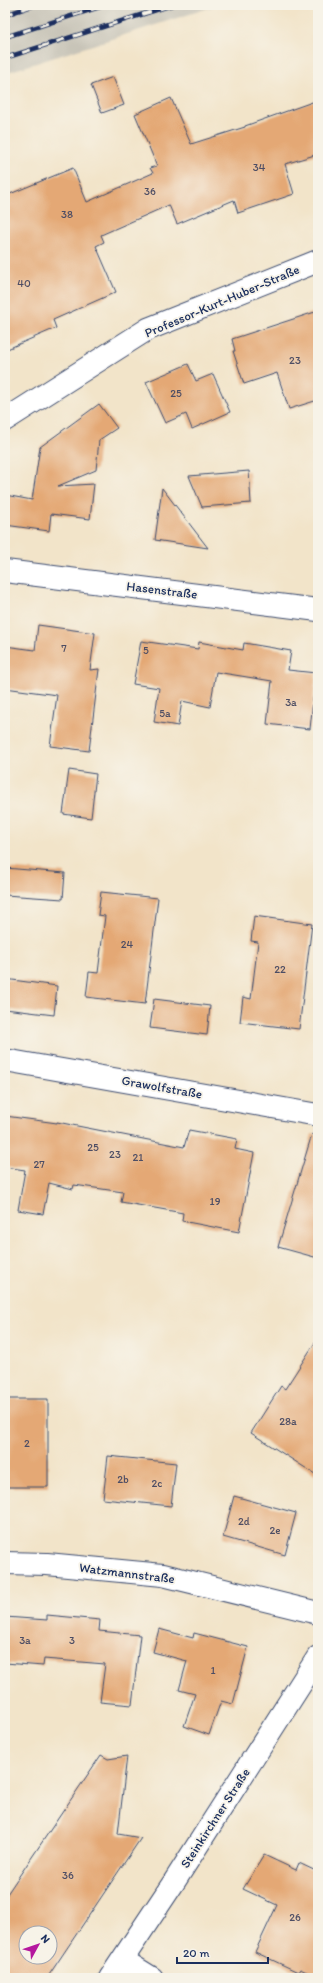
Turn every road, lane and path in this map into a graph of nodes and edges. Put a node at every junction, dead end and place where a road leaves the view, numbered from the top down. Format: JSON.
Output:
{"nodes":[{"id":1,"x":318,"y":261,"type":"edge"},
{"id":2,"x":5,"y":420,"type":"edge"},
{"id":3,"x":5,"y":571,"type":"edge"},
{"id":4,"x":318,"y":610,"type":"edge"},
{"id":5,"x":5,"y":1060,"type":"edge"},
{"id":6,"x":318,"y":1115,"type":"edge"},
{"id":7,"x":5,"y":1563,"type":"edge"},
{"id":8,"x":318,"y":1612,"type":"edge"},
{"id":9,"x":318,"y":1658,"type":"edge"},
{"id":10,"x":123,"y":1960,"type":"junction"},
{"id":11,"x":110,"y":1978,"type":"edge"},
{"id":12,"x":152,"y":1978,"type":"edge"}],
"edges":[{"from":1,"to":2,"type":"street","name":"Professor-Kurt-Huber-Straße"},
{"from":3,"to":4,"type":"street","name":"Hasenstraße"},
{"from":5,"to":6,"type":"street","name":"Grawolfstraße"},
{"from":7,"to":8,"type":"street","name":"Watzmannstraße"},
{"from":9,"to":10,"type":"street","name":"Steinkirchner Straße"},
{"from":10,"to":11,"type":"street","name":"Steinkirchner Straße"},
{"from":10,"to":12,"type":"street"}]}
